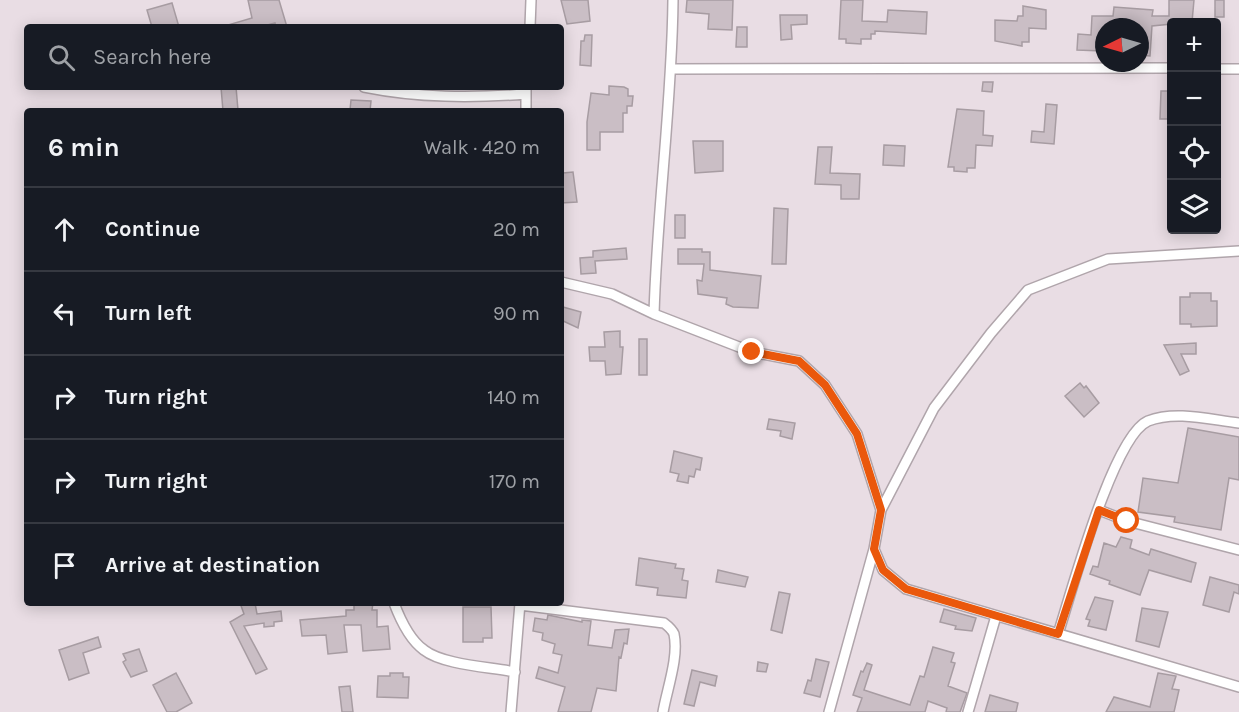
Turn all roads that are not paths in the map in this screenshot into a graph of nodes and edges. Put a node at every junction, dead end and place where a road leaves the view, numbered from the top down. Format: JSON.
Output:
{"nodes":[{"id":1,"x":531,"y":0,"type":"edge"},
{"id":2,"x":673,"y":0,"type":"edge"},
{"id":3,"x":530,"y":24,"type":"edge"},
{"id":4,"x":672,"y":69,"type":"junction"},
{"id":5,"x":1167,"y":69,"type":"edge"},
{"id":6,"x":1221,"y":69,"type":"edge"},
{"id":7,"x":1239,"y":69,"type":"edge"},
{"id":8,"x":380,"y":90,"type":"edge"},
{"id":9,"x":526,"y":90,"type":"edge"},
{"id":10,"x":526,"y":108,"type":"edge"},
{"id":11,"x":1239,"y":251,"type":"edge"},
{"id":12,"x":564,"y":283,"type":"edge"},
{"id":13,"x":654,"y":314,"type":"junction"},
{"id":14,"x":1239,"y":423,"type":"edge"},
{"id":15,"x":881,"y":510,"type":"junction"},
{"id":16,"x":1099,"y":510,"type":"junction"},
{"id":17,"x":874,"y":549,"type":"junction"},
{"id":18,"x":1239,"y":550,"type":"edge"},
{"id":19,"x":396,"y":606,"type":"edge"},
{"id":20,"x":520,"y":606,"type":"edge"},
{"id":21,"x":534,"y":606,"type":"edge"},
{"id":22,"x":996,"y":616,"type":"junction"},
{"id":23,"x":1058,"y":634,"type":"junction"},
{"id":24,"x":515,"y":672,"type":"junction"},
{"id":25,"x":1239,"y":687,"type":"edge"},
{"id":26,"x":511,"y":712,"type":"edge"},
{"id":27,"x":663,"y":712,"type":"edge"},
{"id":28,"x":829,"y":712,"type":"edge"},
{"id":29,"x":968,"y":712,"type":"edge"}],
"edges":[{"from":1,"to":3,"type":"street"},
{"from":2,"to":4,"type":"street"},
{"from":4,"to":5,"type":"street"},
{"from":4,"to":13,"type":"street"},
{"from":6,"to":7,"type":"street"},
{"from":8,"to":9,"type":"street"},
{"from":9,"to":10,"type":"street"},
{"from":11,"to":15,"type":"street"},
{"from":12,"to":13,"type":"street"},
{"from":13,"to":15,"type":"street"},
{"from":14,"to":16,"type":"street"},
{"from":15,"to":17,"type":"street"},
{"from":16,"to":18,"type":"street"},
{"from":16,"to":23,"type":"street"},
{"from":17,"to":22,"type":"street"},
{"from":17,"to":28,"type":"street"},
{"from":19,"to":24,"type":"street"},
{"from":20,"to":24,"type":"street"},
{"from":21,"to":27,"type":"street"},
{"from":22,"to":23,"type":"street"},
{"from":22,"to":29,"type":"street"},
{"from":23,"to":25,"type":"street"},
{"from":24,"to":26,"type":"street"}]}
